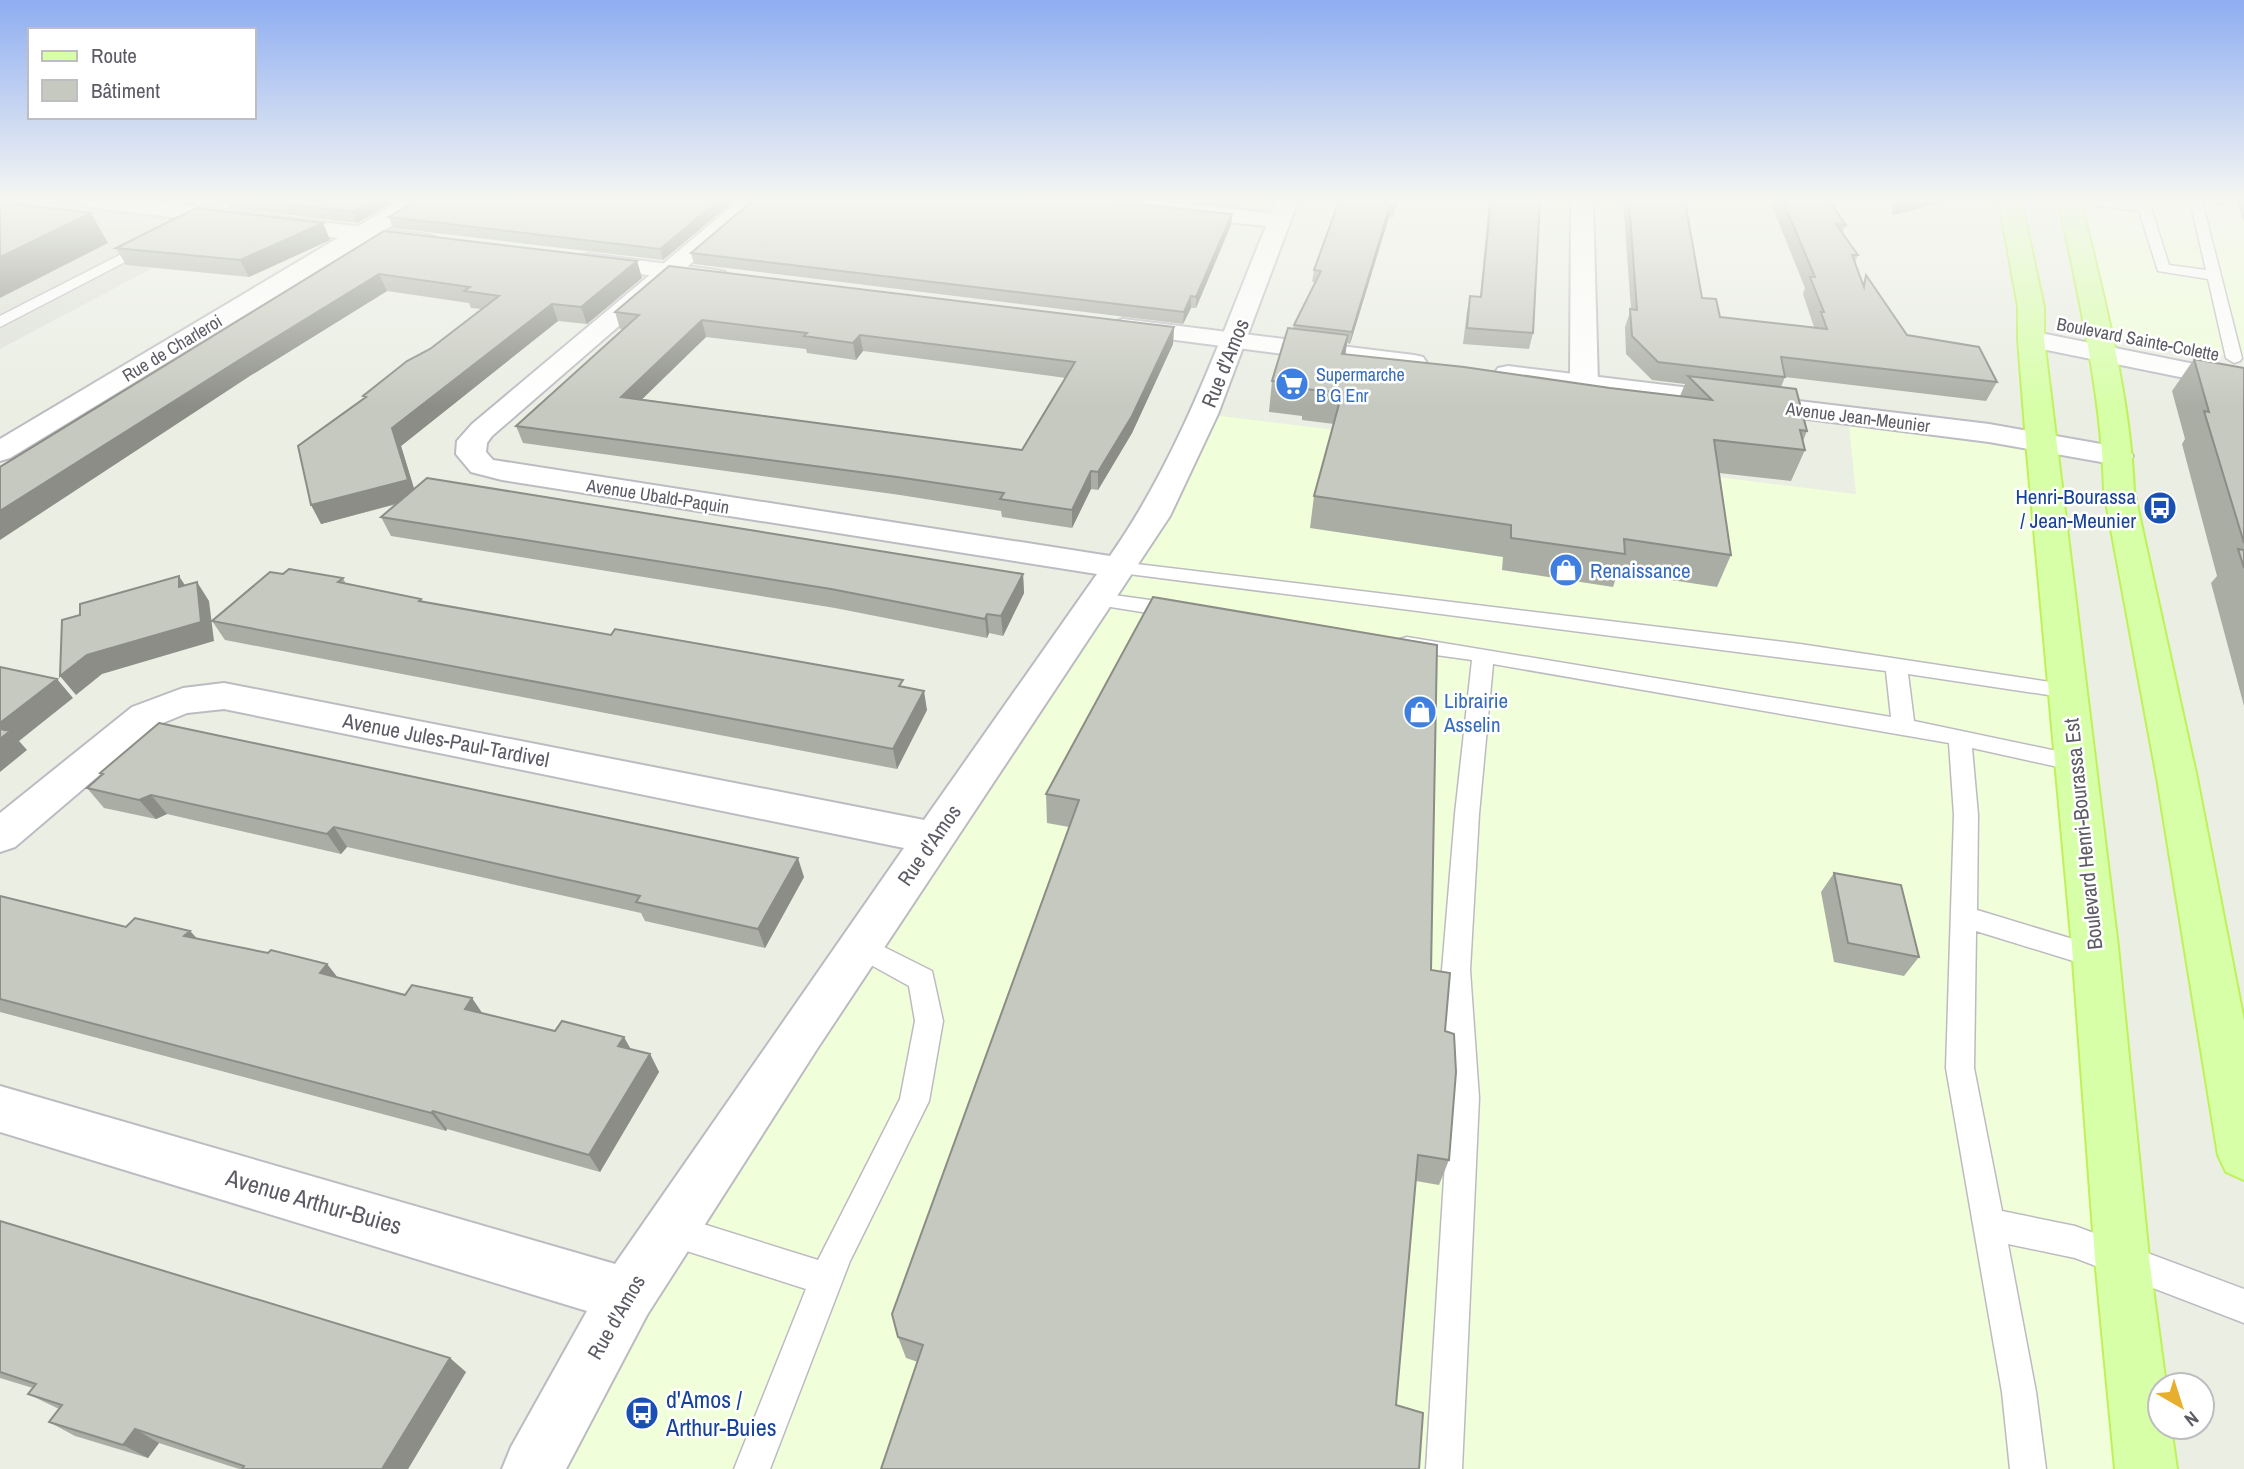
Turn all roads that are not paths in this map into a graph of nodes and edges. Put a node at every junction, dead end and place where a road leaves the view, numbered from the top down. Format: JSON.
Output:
{"nodes":[{"id":1,"x":101,"y":270,"type":"edge"},
{"id":2,"x":304,"y":270,"type":"edge"},
{"id":3,"x":657,"y":270,"type":"edge"},
{"id":4,"x":1261,"y":270,"type":"edge"},
{"id":5,"x":1583,"y":270,"type":"edge"},
{"id":6,"x":2021,"y":270,"type":"edge"},
{"id":7,"x":2084,"y":270,"type":"edge"},
{"id":8,"x":2174,"y":270,"type":"edge"},
{"id":9,"x":2212,"y":270,"type":"edge"},
{"id":10,"x":669,"y":271,"type":"junction"},
{"id":11,"x":2213,"y":275,"type":"junction"},
{"id":12,"x":737,"y":280,"type":"edge"},
{"id":13,"x":0,"y":322,"type":"edge"},
{"id":14,"x":1102,"y":325,"type":"edge"},
{"id":15,"x":2031,"y":328,"type":"junction"},
{"id":16,"x":1234,"y":340,"type":"junction"},
{"id":17,"x":2099,"y":343,"type":"junction"},
{"id":18,"x":1435,"y":365,"type":"edge"},
{"id":19,"x":2241,"y":367,"type":"edge"},
{"id":20,"x":1489,"y":372,"type":"edge"},
{"id":21,"x":1584,"y":384,"type":"junction"},
{"id":22,"x":2040,"y":441,"type":"junction"},
{"id":23,"x":0,"y":452,"type":"edge"},
{"id":24,"x":2118,"y":456,"type":"junction"},
{"id":25,"x":1109,"y":583,"type":"junction"},
{"id":26,"x":1195,"y":613,"type":"edge"},
{"id":27,"x":1387,"y":641,"type":"edge"},
{"id":28,"x":1483,"y":655,"type":"junction"},
{"id":29,"x":1896,"y":666,"type":"junction"},
{"id":30,"x":2068,"y":691,"type":"junction"},
{"id":31,"x":1903,"y":727,"type":"junction"},
{"id":32,"x":1960,"y":737,"type":"junction"},
{"id":33,"x":2076,"y":763,"type":"junction"},
{"id":34,"x":0,"y":836,"type":"edge"},
{"id":35,"x":933,"y":838,"type":"junction"},
{"id":36,"x":1964,"y":918,"type":"junction"},
{"id":37,"x":860,"y":946,"type":"junction"},
{"id":38,"x":2096,"y":957,"type":"junction"},
{"id":39,"x":0,"y":1109,"type":"edge"},
{"id":40,"x":2244,"y":1155,"type":"edge"},
{"id":41,"x":1989,"y":1224,"type":"junction"},
{"id":42,"x":671,"y":1230,"type":"junction"},
{"id":43,"x":2122,"y":1258,"type":"junction"},
{"id":44,"x":826,"y":1279,"type":"junction"},
{"id":45,"x":627,"y":1295,"type":"junction"},
{"id":46,"x":2244,"y":1306,"type":"edge"},
{"id":47,"x":533,"y":1469,"type":"edge"},
{"id":48,"x":752,"y":1469,"type":"edge"},
{"id":49,"x":1444,"y":1469,"type":"edge"},
{"id":50,"x":2028,"y":1469,"type":"edge"},
{"id":51,"x":2146,"y":1469,"type":"edge"}],
"edges":[{"from":1,"to":13,"type":"lane"},
{"from":2,"to":23,"type":"street","name":"Rue de Charleroi"},
{"from":3,"to":10,"type":"street"},
{"from":4,"to":16,"type":"street","name":"Rue d'Amos"},
{"from":5,"to":21,"type":"street"},
{"from":6,"to":15,"type":"main road","name":"Boulevard Henri-Bourassa Est"},
{"from":7,"to":17,"type":"main road"},
{"from":8,"to":11,"type":"lane"},
{"from":9,"to":11,"type":"lane"},
{"from":10,"to":12,"type":"street"},
{"from":10,"to":25,"type":"street","name":"Avenue Ubald-Paquin"},
{"from":11,"to":19,"type":"lane"},
{"from":14,"to":16,"type":"street"},
{"from":15,"to":17,"type":"street","name":"Boulevard Sainte-Colette"},
{"from":15,"to":22,"type":"main road","name":"Boulevard Henri-Bourassa Est"},
{"from":16,"to":18,"type":"street"},
{"from":16,"to":25,"type":"street","name":"Rue d'Amos"},
{"from":17,"to":19,"type":"street","name":"Boulevard Sainte-Colette"},
{"from":17,"to":24,"type":"main road"},
{"from":20,"to":21,"type":"street","name":"Avenue Jean-Meunier"},
{"from":21,"to":22,"type":"street","name":"Avenue Jean-Meunier"},
{"from":22,"to":24,"type":"street","name":"Avenue Jean-Meunier"},
{"from":22,"to":30,"type":"main road","name":"Boulevard Henri-Bourassa Est"},
{"from":24,"to":40,"type":"main road"},
{"from":25,"to":26,"type":"lane"},
{"from":25,"to":29,"type":"lane"},
{"from":25,"to":35,"type":"street","name":"Rue d'Amos"},
{"from":27,"to":28,"type":"lane"},
{"from":28,"to":31,"type":"lane"},
{"from":28,"to":49,"type":"lane"},
{"from":29,"to":30,"type":"lane"},
{"from":29,"to":31,"type":"lane"},
{"from":30,"to":33,"type":"main road","name":"Boulevard Henri-Bourassa Est"},
{"from":31,"to":32,"type":"lane"},
{"from":32,"to":33,"type":"lane"},
{"from":32,"to":36,"type":"lane"},
{"from":33,"to":38,"type":"main road","name":"Boulevard Henri-Bourassa Est"},
{"from":34,"to":35,"type":"street","name":"Avenue Jules-Paul-Tardivel"},
{"from":35,"to":37,"type":"street","name":"Rue d'Amos"},
{"from":36,"to":38,"type":"lane"},
{"from":36,"to":41,"type":"lane"},
{"from":37,"to":42,"type":"street","name":"Rue d'Amos"},
{"from":37,"to":44,"type":"lane"},
{"from":38,"to":43,"type":"main road","name":"Boulevard Henri-Bourassa Est"},
{"from":39,"to":45,"type":"street","name":"Avenue Arthur-Buies"},
{"from":41,"to":43,"type":"lane"},
{"from":41,"to":50,"type":"lane"},
{"from":42,"to":44,"type":"lane"},
{"from":42,"to":45,"type":"street","name":"Rue d'Amos"},
{"from":43,"to":46,"type":"lane"},
{"from":43,"to":51,"type":"main road","name":"Boulevard Henri-Bourassa Est"},
{"from":44,"to":48,"type":"lane"},
{"from":45,"to":47,"type":"street","name":"Rue d'Amos"}]}
